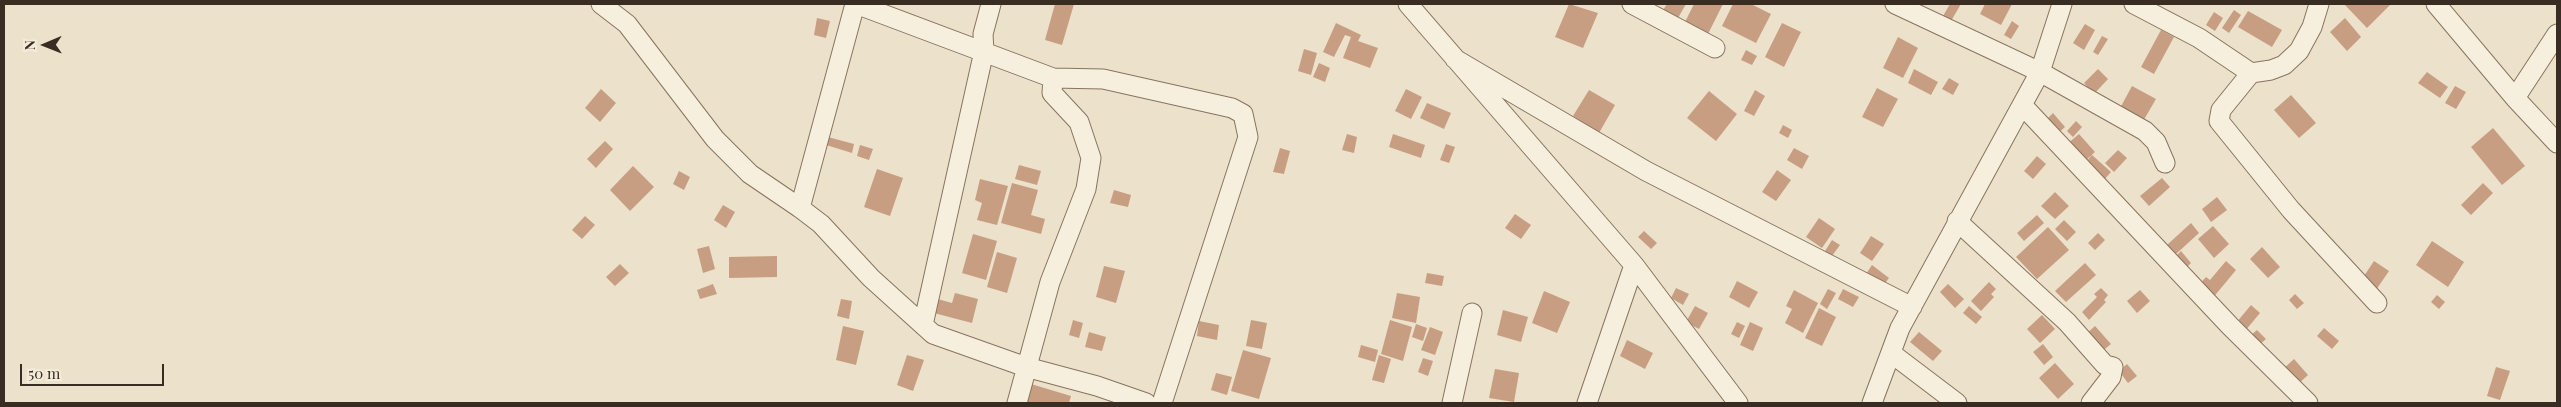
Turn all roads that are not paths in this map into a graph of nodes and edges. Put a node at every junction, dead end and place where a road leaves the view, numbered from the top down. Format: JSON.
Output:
{"nodes":[{"id":1,"x":856,"y":4,"type":"edge"},
{"id":2,"x":990,"y":4,"type":"edge"},
{"id":3,"x":1408,"y":4,"type":"edge"},
{"id":4,"x":1632,"y":4,"type":"edge"},
{"id":5,"x":1895,"y":4,"type":"edge"},
{"id":6,"x":2062,"y":4,"type":"edge"},
{"id":7,"x":2134,"y":4,"type":"edge"},
{"id":8,"x":2319,"y":4,"type":"edge"},
{"id":9,"x":2436,"y":4,"type":"edge"},
{"id":10,"x":609,"y":7,"type":"edge"},
{"id":11,"x":2557,"y":34,"type":"edge"},
{"id":12,"x":1715,"y":48,"type":"dead end"},
{"id":13,"x":984,"y":51,"type":"junction"},
{"id":14,"x":1455,"y":59,"type":"junction"},
{"id":15,"x":2040,"y":72,"type":"junction"},
{"id":16,"x":2251,"y":73,"type":"junction"},
{"id":17,"x":1053,"y":78,"type":"junction"},
{"id":18,"x":2515,"y":98,"type":"junction"},
{"id":19,"x":2023,"y":106,"type":"junction"},
{"id":20,"x":2557,"y":143,"type":"edge"},
{"id":21,"x":2165,"y":163,"type":"dead end"},
{"id":22,"x":800,"y":208,"type":"junction"},
{"id":23,"x":1957,"y":221,"type":"junction"},
{"id":24,"x":1634,"y":265,"type":"junction"},
{"id":25,"x":2377,"y":303,"type":"dead end"},
{"id":26,"x":1912,"y":307,"type":"junction"},
{"id":27,"x":1472,"y":313,"type":"dead end"},
{"id":28,"x":923,"y":325,"type":"junction"},
{"id":29,"x":1891,"y":354,"type":"junction"},
{"id":30,"x":1026,"y":367,"type":"junction"},
{"id":31,"x":1017,"y":403,"type":"edge"},
{"id":32,"x":1146,"y":403,"type":"edge"},
{"id":33,"x":1162,"y":403,"type":"edge"},
{"id":34,"x":1452,"y":403,"type":"edge"},
{"id":35,"x":1587,"y":403,"type":"edge"},
{"id":36,"x":1738,"y":403,"type":"edge"},
{"id":37,"x":1872,"y":403,"type":"edge"},
{"id":38,"x":1957,"y":403,"type":"edge"},
{"id":39,"x":2091,"y":403,"type":"edge"},
{"id":40,"x":2308,"y":403,"type":"edge"}],
"edges":[{"from":1,"to":13,"type":"street"},
{"from":1,"to":22,"type":"street"},
{"from":2,"to":13,"type":"street"},
{"from":3,"to":14,"type":"street"},
{"from":4,"to":12,"type":"street"},
{"from":5,"to":15,"type":"street"},
{"from":6,"to":15,"type":"street"},
{"from":7,"to":16,"type":"street"},
{"from":8,"to":16,"type":"street"},
{"from":9,"to":18,"type":"street"},
{"from":10,"to":22,"type":"street"},
{"from":11,"to":18,"type":"street"},
{"from":13,"to":17,"type":"street"},
{"from":13,"to":28,"type":"street"},
{"from":14,"to":24,"type":"street"},
{"from":14,"to":26,"type":"street"},
{"from":15,"to":19,"type":"street"},
{"from":15,"to":21,"type":"street"},
{"from":16,"to":25,"type":"street"},
{"from":17,"to":30,"type":"street"},
{"from":17,"to":33,"type":"street"},
{"from":18,"to":20,"type":"street"},
{"from":19,"to":23,"type":"street"},
{"from":19,"to":40,"type":"street"},
{"from":22,"to":28,"type":"street"},
{"from":23,"to":26,"type":"street"},
{"from":23,"to":39,"type":"street"},
{"from":24,"to":35,"type":"street"},
{"from":24,"to":36,"type":"street"},
{"from":26,"to":29,"type":"street"},
{"from":27,"to":34,"type":"street"},
{"from":28,"to":30,"type":"street"},
{"from":29,"to":37,"type":"street"},
{"from":29,"to":38,"type":"street"},
{"from":30,"to":31,"type":"street"},
{"from":30,"to":32,"type":"street"}]}
